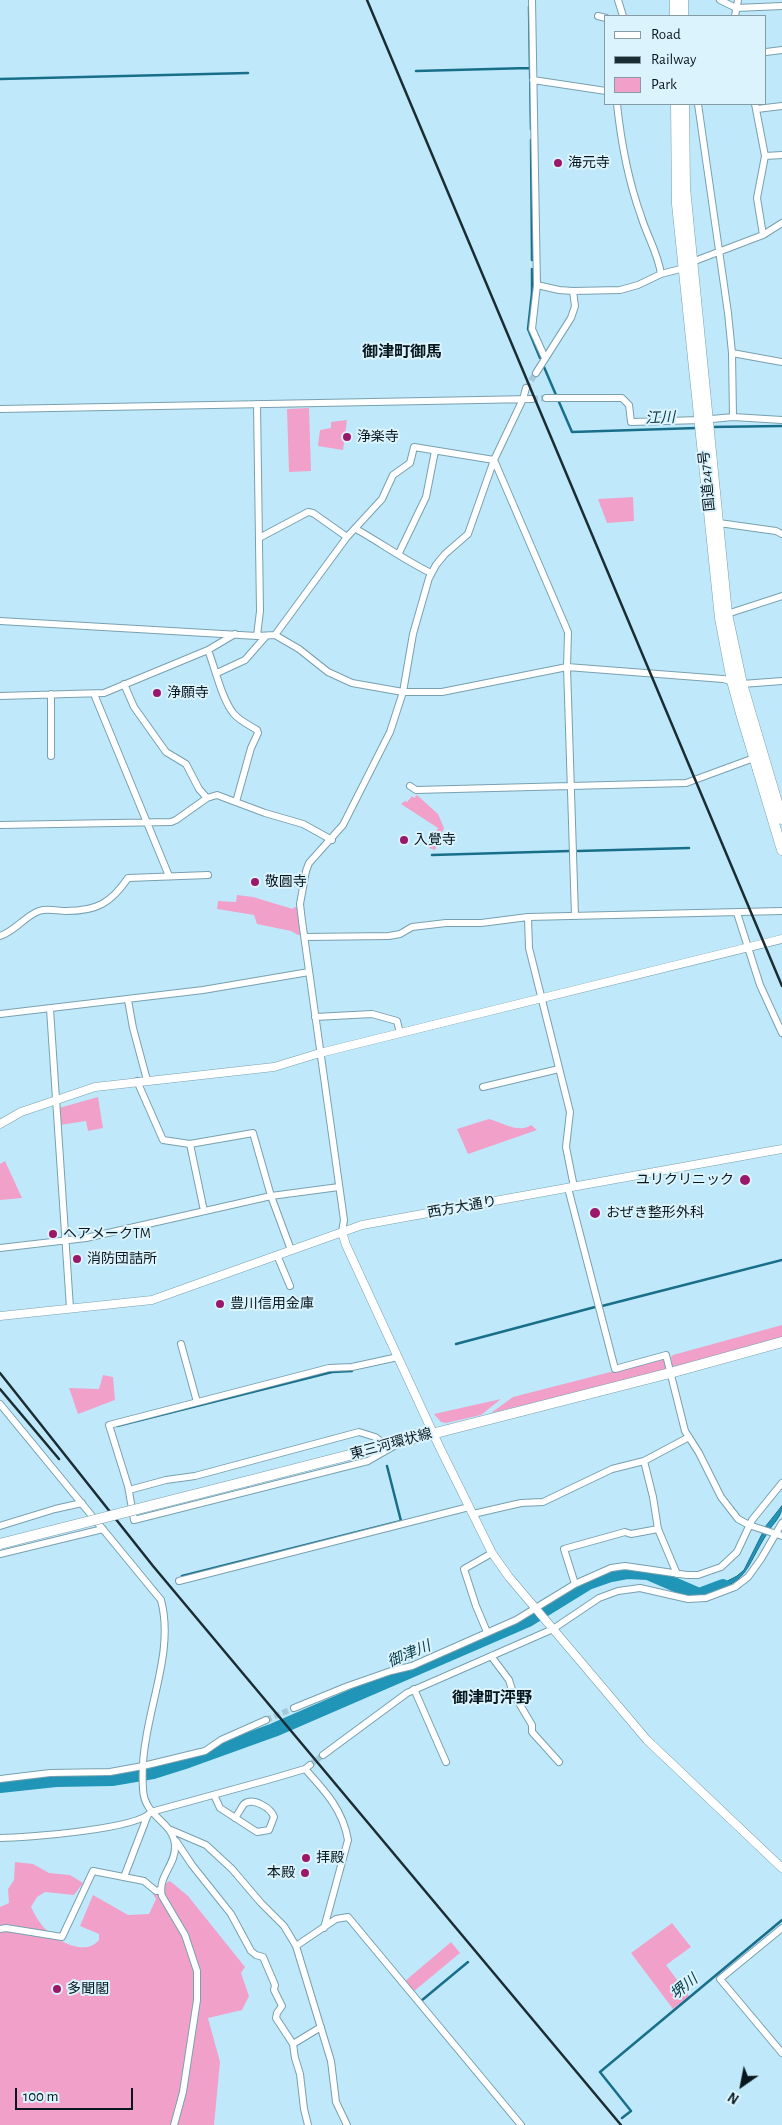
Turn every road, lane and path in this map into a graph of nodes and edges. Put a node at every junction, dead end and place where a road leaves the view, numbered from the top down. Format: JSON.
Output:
{"nodes":[{"id":1,"x":532,"y":0,"type":"edge"},
{"id":2,"x":618,"y":0,"type":"edge"},
{"id":3,"x":675,"y":0,"type":"edge"},
{"id":4,"x":683,"y":0,"type":"edge"},
{"id":5,"x":720,"y":0,"type":"edge"},
{"id":6,"x":738,"y":0,"type":"edge"},
{"id":7,"x":782,"y":6,"type":"edge"},
{"id":8,"x":736,"y":8,"type":"junction"},
{"id":9,"x":622,"y":15,"type":"edge"},
{"id":10,"x":675,"y":15,"type":"edge"},
{"id":11,"x":683,"y":15,"type":"edge"},
{"id":12,"x":735,"y":15,"type":"edge"},
{"id":13,"x":598,"y":16,"type":"dead end"},
{"id":14,"x":604,"y":18,"type":"edge"},
{"id":15,"x":782,"y":50,"type":"edge"},
{"id":16,"x":767,"y":52,"type":"edge"},
{"id":17,"x":533,"y":80,"type":"junction"},
{"id":18,"x":604,"y":91,"type":"edge"},
{"id":19,"x":617,"y":105,"type":"edge"},
{"id":20,"x":676,"y":105,"type":"edge"},
{"id":21,"x":684,"y":105,"type":"edge"},
{"id":22,"x":698,"y":105,"type":"edge"},
{"id":23,"x":756,"y":106,"type":"edge"},
{"id":24,"x":782,"y":106,"type":"edge"},
{"id":25,"x":782,"y":155,"type":"edge"},
{"id":26,"x":765,"y":156,"type":"junction"},
{"id":27,"x":782,"y":223,"type":"edge"},
{"id":28,"x":763,"y":235,"type":"junction"},
{"id":29,"x":719,"y":252,"type":"junction"},
{"id":30,"x":688,"y":265,"type":"junction"},
{"id":31,"x":661,"y":274,"type":"junction"},
{"id":32,"x":537,"y":285,"type":"junction"},
{"id":33,"x":573,"y":291,"type":"junction"},
{"id":34,"x":732,"y":353,"type":"junction"},
{"id":35,"x":544,"y":358,"type":"junction"},
{"id":36,"x":782,"y":362,"type":"edge"},
{"id":37,"x":536,"y":373,"type":"tunnel mouth"},
{"id":38,"x":526,"y":388,"type":"tunnel mouth"},
{"id":39,"x":532,"y":398,"type":"tunnel mouth"},
{"id":40,"x":546,"y":398,"type":"tunnel mouth"},
{"id":41,"x":523,"y":399,"type":"junction"},
{"id":42,"x":257,"y":404,"type":"junction"},
{"id":43,"x":0,"y":409,"type":"edge"},
{"id":44,"x":733,"y":417,"type":"junction"},
{"id":45,"x":782,"y":420,"type":"edge"},
{"id":46,"x":705,"y":425,"type":"junction"},
{"id":47,"x":435,"y":451,"type":"junction"},
{"id":48,"x":494,"y":460,"type":"junction"},
{"id":49,"x":719,"y":522,"type":"junction"},
{"id":50,"x":356,"y":529,"type":"junction"},
{"id":51,"x":782,"y":534,"type":"edge"},
{"id":52,"x":347,"y":537,"type":"junction"},
{"id":53,"x":259,"y":538,"type":"junction"},
{"id":54,"x":399,"y":553,"type":"junction"},
{"id":55,"x":432,"y":573,"type":"junction"},
{"id":56,"x":782,"y":596,"type":"edge"},
{"id":57,"x":727,"y":614,"type":"junction"},
{"id":58,"x":0,"y":621,"type":"edge"},
{"id":59,"x":235,"y":634,"type":"junction"},
{"id":60,"x":275,"y":635,"type":"junction"},
{"id":61,"x":257,"y":636,"type":"junction"},
{"id":62,"x":266,"y":636,"type":"junction"},
{"id":63,"x":208,"y":650,"type":"junction"},
{"id":64,"x":567,"y":667,"type":"junction"},
{"id":65,"x":217,"y":673,"type":"junction"},
{"id":66,"x":782,"y":681,"type":"edge"},
{"id":67,"x":737,"y":683,"type":"junction"},
{"id":68,"x":124,"y":684,"type":"junction"},
{"id":69,"x":403,"y":692,"type":"junction"},
{"id":70,"x":51,"y":694,"type":"junction"},
{"id":71,"x":94,"y":694,"type":"junction"},
{"id":72,"x":0,"y":696,"type":"edge"},
{"id":73,"x":51,"y":756,"type":"dead end"},
{"id":74,"x":754,"y":758,"type":"junction"},
{"id":75,"x":571,"y":785,"type":"junction"},
{"id":76,"x":410,"y":786,"type":"dead end"},
{"id":77,"x":207,"y":798,"type":"junction"},
{"id":78,"x":236,"y":802,"type":"junction"},
{"id":79,"x":780,"y":802,"type":"edge"},
{"id":80,"x":782,"y":819,"type":"edge"},
{"id":81,"x":147,"y":822,"type":"junction"},
{"id":82,"x":0,"y":825,"type":"edge"},
{"id":83,"x":332,"y":840,"type":"junction"},
{"id":84,"x":782,"y":850,"type":"edge"},
{"id":85,"x":208,"y":875,"type":"dead end"},
{"id":86,"x":169,"y":876,"type":"junction"},
{"id":87,"x":782,"y":911,"type":"edge"},
{"id":88,"x":738,"y":913,"type":"junction"},
{"id":89,"x":575,"y":916,"type":"junction"},
{"id":90,"x":528,"y":918,"type":"junction"},
{"id":91,"x":0,"y":936,"type":"edge"},
{"id":92,"x":305,"y":936,"type":"junction"},
{"id":93,"x":782,"y":939,"type":"edge"},
{"id":94,"x":749,"y":948,"type":"junction"},
{"id":95,"x":309,"y":972,"type":"junction"},
{"id":96,"x":542,"y":998,"type":"junction"},
{"id":97,"x":128,"y":1000,"type":"junction"},
{"id":98,"x":50,"y":1009,"type":"junction"},
{"id":99,"x":0,"y":1014,"type":"edge"},
{"id":100,"x":315,"y":1017,"type":"junction"},
{"id":101,"x":400,"y":1033,"type":"junction"},
{"id":102,"x":782,"y":1033,"type":"edge"},
{"id":103,"x":320,"y":1054,"type":"junction"},
{"id":104,"x":559,"y":1069,"type":"junction"},
{"id":105,"x":147,"y":1080,"type":"junction"},
{"id":106,"x":137,"y":1081,"type":"junction"},
{"id":107,"x":484,"y":1087,"type":"dead end"},
{"id":108,"x":56,"y":1100,"type":"junction"},
{"id":109,"x":0,"y":1124,"type":"edge"},
{"id":110,"x":190,"y":1144,"type":"junction"},
{"id":111,"x":782,"y":1149,"type":"edge"},
{"id":112,"x":339,"y":1187,"type":"junction"},
{"id":113,"x":571,"y":1187,"type":"junction"},
{"id":114,"x":271,"y":1196,"type":"junction"},
{"id":115,"x":204,"y":1211,"type":"junction"},
{"id":116,"x":342,"y":1232,"type":"junction"},
{"id":117,"x":65,"y":1242,"type":"junction"},
{"id":118,"x":0,"y":1248,"type":"edge"},
{"id":119,"x":291,"y":1250,"type":"junction"},
{"id":120,"x":277,"y":1255,"type":"junction"},
{"id":121,"x":290,"y":1286,"type":"dead end"},
{"id":122,"x":70,"y":1308,"type":"junction"},
{"id":123,"x":0,"y":1316,"type":"edge"},
{"id":124,"x":782,"y":1342,"type":"edge"},
{"id":125,"x":181,"y":1344,"type":"dead end"},
{"id":126,"x":398,"y":1357,"type":"junction"},
{"id":127,"x":670,"y":1373,"type":"junction"},
{"id":128,"x":196,"y":1402,"type":"junction"},
{"id":129,"x":0,"y":1404,"type":"edge"},
{"id":130,"x":433,"y":1432,"type":"junction"},
{"id":131,"x":689,"y":1438,"type":"junction"},
{"id":132,"x":401,"y":1441,"type":"junction"},
{"id":133,"x":386,"y":1445,"type":"junction"},
{"id":134,"x":644,"y":1462,"type":"junction"},
{"id":135,"x":782,"y":1483,"type":"edge"},
{"id":136,"x":129,"y":1490,"type":"junction"},
{"id":137,"x":82,"y":1503,"type":"junction"},
{"id":138,"x":471,"y":1510,"type":"junction"},
{"id":139,"x":782,"y":1523,"type":"edge"},
{"id":140,"x":751,"y":1525,"type":"junction"},
{"id":141,"x":0,"y":1526,"type":"edge"},
{"id":142,"x":103,"y":1528,"type":"junction"},
{"id":143,"x":658,"y":1529,"type":"junction"},
{"id":144,"x":776,"y":1534,"type":"edge"},
{"id":145,"x":0,"y":1544,"type":"edge"},
{"id":146,"x":492,"y":1552,"type":"junction"},
{"id":147,"x":0,"y":1554,"type":"edge"},
{"id":148,"x":677,"y":1574,"type":"junction"},
{"id":149,"x":180,"y":1581,"type":"dead end"},
{"id":150,"x":575,"y":1584,"type":"junction"},
{"id":151,"x":536,"y":1609,"type":"junction"},
{"id":152,"x":552,"y":1629,"type":"junction"},
{"id":153,"x":487,"y":1632,"type":"junction"},
{"id":154,"x":491,"y":1656,"type":"junction"},
{"id":155,"x":414,"y":1689,"type":"junction"},
{"id":156,"x":294,"y":1708,"type":"tunnel mouth"},
{"id":157,"x":266,"y":1720,"type":"tunnel mouth"},
{"id":158,"x":323,"y":1755,"type":"tunnel mouth"},
{"id":159,"x":446,"y":1762,"type":"dead end"},
{"id":160,"x":559,"y":1762,"type":"dead end"},
{"id":161,"x":143,"y":1768,"type":"junction"},
{"id":162,"x":0,"y":1779,"type":"edge"},
{"id":163,"x":214,"y":1795,"type":"junction"},
{"id":164,"x":149,"y":1815,"type":"junction"},
{"id":165,"x":235,"y":1818,"type":"junction"},
{"id":166,"x":170,"y":1829,"type":"junction"},
{"id":167,"x":174,"y":1836,"type":"junction"},
{"id":168,"x":0,"y":1838,"type":"edge"},
{"id":169,"x":782,"y":1868,"type":"edge"},
{"id":170,"x":124,"y":1877,"type":"junction"},
{"id":171,"x":160,"y":1890,"type":"junction"},
{"id":172,"x":324,"y":1928,"type":"junction"},
{"id":173,"x":782,"y":1928,"type":"edge"},
{"id":174,"x":0,"y":1929,"type":"edge"},
{"id":175,"x":296,"y":1946,"type":"junction"},
{"id":176,"x":321,"y":2027,"type":"junction"},
{"id":177,"x":293,"y":2044,"type":"junction"},
{"id":178,"x":782,"y":2053,"type":"edge"},
{"id":179,"x":174,"y":2125,"type":"edge"},
{"id":180,"x":308,"y":2125,"type":"edge"},
{"id":181,"x":347,"y":2125,"type":"edge"},
{"id":182,"x":522,"y":2125,"type":"edge"}],
"edges":[{"from":1,"to":17,"type":"street"},
{"from":2,"to":9,"type":"street"},
{"from":3,"to":10,"type":"main road"},
{"from":4,"to":11,"type":"main road"},
{"from":5,"to":8,"type":"street"},
{"from":6,"to":8,"type":"street"},
{"from":7,"to":8,"type":"street"},
{"from":8,"to":12,"type":"street"},
{"from":13,"to":14,"type":"street"},
{"from":15,"to":16,"type":"street"},
{"from":17,"to":18,"type":"street"},
{"from":17,"to":32,"type":"street"},
{"from":19,"to":31,"type":"street"},
{"from":20,"to":30,"type":"main road","name":"国道247号"},
{"from":21,"to":30,"type":"main road","name":"国道247号"},
{"from":22,"to":29,"type":"street"},
{"from":23,"to":24,"type":"street"},
{"from":23,"to":26,"type":"street"},
{"from":25,"to":26,"type":"street"},
{"from":26,"to":28,"type":"street"},
{"from":27,"to":28,"type":"street"},
{"from":28,"to":29,"type":"street"},
{"from":29,"to":30,"type":"street"},
{"from":29,"to":34,"type":"street"},
{"from":30,"to":31,"type":"street"},
{"from":30,"to":46,"type":"main road","name":"国道247号"},
{"from":31,"to":33,"type":"street"},
{"from":32,"to":33,"type":"street"},
{"from":32,"to":35,"type":"street"},
{"from":33,"to":35,"type":"street"},
{"from":34,"to":36,"type":"street"},
{"from":34,"to":44,"type":"street"},
{"from":35,"to":37,"type":"street"},
{"from":38,"to":41,"type":"street"},
{"from":39,"to":41,"type":"street"},
{"from":40,"to":46,"type":"street"},
{"from":41,"to":42,"type":"street"},
{"from":41,"to":48,"type":"street"},
{"from":42,"to":43,"type":"street"},
{"from":42,"to":53,"type":"street"},
{"from":44,"to":45,"type":"street"},
{"from":44,"to":46,"type":"street"},
{"from":46,"to":49,"type":"main road","name":"国道247号"},
{"from":46,"to":67,"type":"main road","name":"国道247号"},
{"from":47,"to":48,"type":"street"},
{"from":47,"to":50,"type":"street"},
{"from":47,"to":54,"type":"street"},
{"from":48,"to":55,"type":"street"},
{"from":48,"to":64,"type":"street"},
{"from":49,"to":51,"type":"street"},
{"from":49,"to":57,"type":"main road","name":"国道247号"},
{"from":50,"to":52,"type":"street"},
{"from":50,"to":54,"type":"street"},
{"from":52,"to":53,"type":"street"},
{"from":52,"to":60,"type":"street"},
{"from":53,"to":61,"type":"street"},
{"from":54,"to":55,"type":"street"},
{"from":55,"to":69,"type":"street"},
{"from":56,"to":57,"type":"street"},
{"from":57,"to":67,"type":"main road","name":"国道247号"},
{"from":58,"to":59,"type":"street"},
{"from":59,"to":61,"type":"street"},
{"from":59,"to":63,"type":"street"},
{"from":60,"to":62,"type":"street"},
{"from":60,"to":69,"type":"street"},
{"from":61,"to":62,"type":"street"},
{"from":62,"to":65,"type":"street"},
{"from":63,"to":65,"type":"street"},
{"from":63,"to":68,"type":"street"},
{"from":64,"to":67,"type":"street"},
{"from":64,"to":69,"type":"street"},
{"from":64,"to":75,"type":"street"},
{"from":65,"to":78,"type":"street"},
{"from":66,"to":67,"type":"street"},
{"from":67,"to":74,"type":"main road","name":"国道247号"},
{"from":67,"to":79,"type":"main road","name":"国道247号"},
{"from":68,"to":71,"type":"street"},
{"from":68,"to":77,"type":"street"},
{"from":69,"to":83,"type":"street"},
{"from":70,"to":71,"type":"street"},
{"from":70,"to":72,"type":"street"},
{"from":70,"to":73,"type":"street"},
{"from":71,"to":81,"type":"street"},
{"from":74,"to":75,"type":"street"},
{"from":74,"to":84,"type":"main road","name":"国道247号"},
{"from":75,"to":76,"type":"street"},
{"from":75,"to":89,"type":"street"},
{"from":77,"to":78,"type":"street"},
{"from":77,"to":81,"type":"street"},
{"from":78,"to":83,"type":"street"},
{"from":79,"to":80,"type":"main road","name":"国道247号"},
{"from":81,"to":82,"type":"street"},
{"from":81,"to":86,"type":"street"},
{"from":83,"to":92,"type":"street"},
{"from":85,"to":86,"type":"street"},
{"from":86,"to":91,"type":"street"},
{"from":87,"to":88,"type":"street"},
{"from":88,"to":89,"type":"street"},
{"from":88,"to":94,"type":"street"},
{"from":89,"to":90,"type":"street"},
{"from":90,"to":92,"type":"street"},
{"from":90,"to":96,"type":"street"},
{"from":92,"to":95,"type":"street"},
{"from":93,"to":94,"type":"street"},
{"from":94,"to":96,"type":"street"},
{"from":94,"to":102,"type":"street"},
{"from":95,"to":97,"type":"street"},
{"from":95,"to":100,"type":"street"},
{"from":96,"to":101,"type":"street"},
{"from":96,"to":104,"type":"street"},
{"from":97,"to":98,"type":"street"},
{"from":97,"to":105,"type":"street"},
{"from":98,"to":99,"type":"street"},
{"from":98,"to":108,"type":"street"},
{"from":100,"to":101,"type":"street"},
{"from":100,"to":103,"type":"street"},
{"from":101,"to":103,"type":"street"},
{"from":103,"to":105,"type":"street"},
{"from":103,"to":112,"type":"street"},
{"from":104,"to":107,"type":"street"},
{"from":104,"to":113,"type":"street"},
{"from":105,"to":106,"type":"street"},
{"from":106,"to":108,"type":"street"},
{"from":106,"to":110,"type":"street"},
{"from":108,"to":109,"type":"street"},
{"from":108,"to":117,"type":"street"},
{"from":110,"to":114,"type":"street"},
{"from":110,"to":115,"type":"street"},
{"from":111,"to":113,"type":"street","name":"西方大通り"},
{"from":112,"to":114,"type":"street"},
{"from":112,"to":116,"type":"street"},
{"from":113,"to":116,"type":"street","name":"西方大通り"},
{"from":113,"to":127,"type":"street"},
{"from":114,"to":115,"type":"street"},
{"from":114,"to":119,"type":"street"},
{"from":115,"to":117,"type":"street"},
{"from":116,"to":119,"type":"street","name":"西方大通り"},
{"from":116,"to":126,"type":"street"},
{"from":117,"to":118,"type":"street"},
{"from":117,"to":122,"type":"street"},
{"from":119,"to":120,"type":"street","name":"西方大通り"},
{"from":120,"to":121,"type":"street"},
{"from":120,"to":122,"type":"street","name":"西方大通り"},
{"from":122,"to":123,"type":"street","name":"西方大通り"},
{"from":124,"to":127,"type":"main road","name":"東三河環状線"},
{"from":125,"to":128,"type":"street"},
{"from":126,"to":128,"type":"street"},
{"from":126,"to":130,"type":"street"},
{"from":127,"to":130,"type":"main road","name":"東三河環状線"},
{"from":127,"to":131,"type":"street"},
{"from":128,"to":136,"type":"street"},
{"from":129,"to":137,"type":"street"},
{"from":130,"to":132,"type":"main road","name":"東三河環状線"},
{"from":130,"to":138,"type":"street"},
{"from":131,"to":134,"type":"street"},
{"from":131,"to":140,"type":"street"},
{"from":132,"to":133,"type":"main road","name":"東三河環状線"},
{"from":132,"to":136,"type":"street"},
{"from":133,"to":136,"type":"street"},
{"from":133,"to":145,"type":"main road","name":"東三河環状線","bridge":true},
{"from":134,"to":138,"type":"street"},
{"from":134,"to":143,"type":"street"},
{"from":135,"to":140,"type":"street"},
{"from":137,"to":141,"type":"street"},
{"from":137,"to":142,"type":"street"},
{"from":138,"to":146,"type":"street"},
{"from":138,"to":149,"type":"street"},
{"from":139,"to":144,"type":"street"},
{"from":140,"to":144,"type":"street"},
{"from":140,"to":148,"type":"street"},
{"from":142,"to":147,"type":"street"},
{"from":142,"to":161,"type":"street"},
{"from":143,"to":148,"type":"street"},
{"from":143,"to":150,"type":"street"},
{"from":144,"to":152,"type":"street"},
{"from":146,"to":151,"type":"street"},
{"from":146,"to":153,"type":"street"},
{"from":148,"to":150,"type":"street"},
{"from":150,"to":151,"type":"street"},
{"from":151,"to":152,"type":"street"},
{"from":151,"to":153,"type":"street"},
{"from":152,"to":154,"type":"street"},
{"from":152,"to":169,"type":"street"},
{"from":153,"to":156,"type":"street"},
{"from":154,"to":155,"type":"street"},
{"from":154,"to":160,"type":"street"},
{"from":155,"to":158,"type":"street"},
{"from":155,"to":159,"type":"street"},
{"from":157,"to":161,"type":"street"},
{"from":161,"to":162,"type":"street"},
{"from":161,"to":164,"type":"street"},
{"from":163,"to":164,"type":"street"},
{"from":163,"to":165,"type":"street"},
{"from":163,"to":172,"type":"street"},
{"from":164,"to":166,"type":"street"},
{"from":164,"to":168,"type":"street"},
{"from":164,"to":170,"type":"street"},
{"from":165,"to":165,"type":"street"},
{"from":166,"to":167,"type":"street"},
{"from":166,"to":175,"type":"street"},
{"from":167,"to":171,"type":"street"},
{"from":167,"to":177,"type":"street"},
{"from":170,"to":171,"type":"street"},
{"from":170,"to":174,"type":"street"},
{"from":171,"to":179,"type":"street"},
{"from":172,"to":175,"type":"street"},
{"from":172,"to":182,"type":"street"},
{"from":173,"to":178,"type":"street"},
{"from":175,"to":176,"type":"street"},
{"from":176,"to":177,"type":"street"},
{"from":176,"to":181,"type":"street"},
{"from":177,"to":180,"type":"street"}]}
